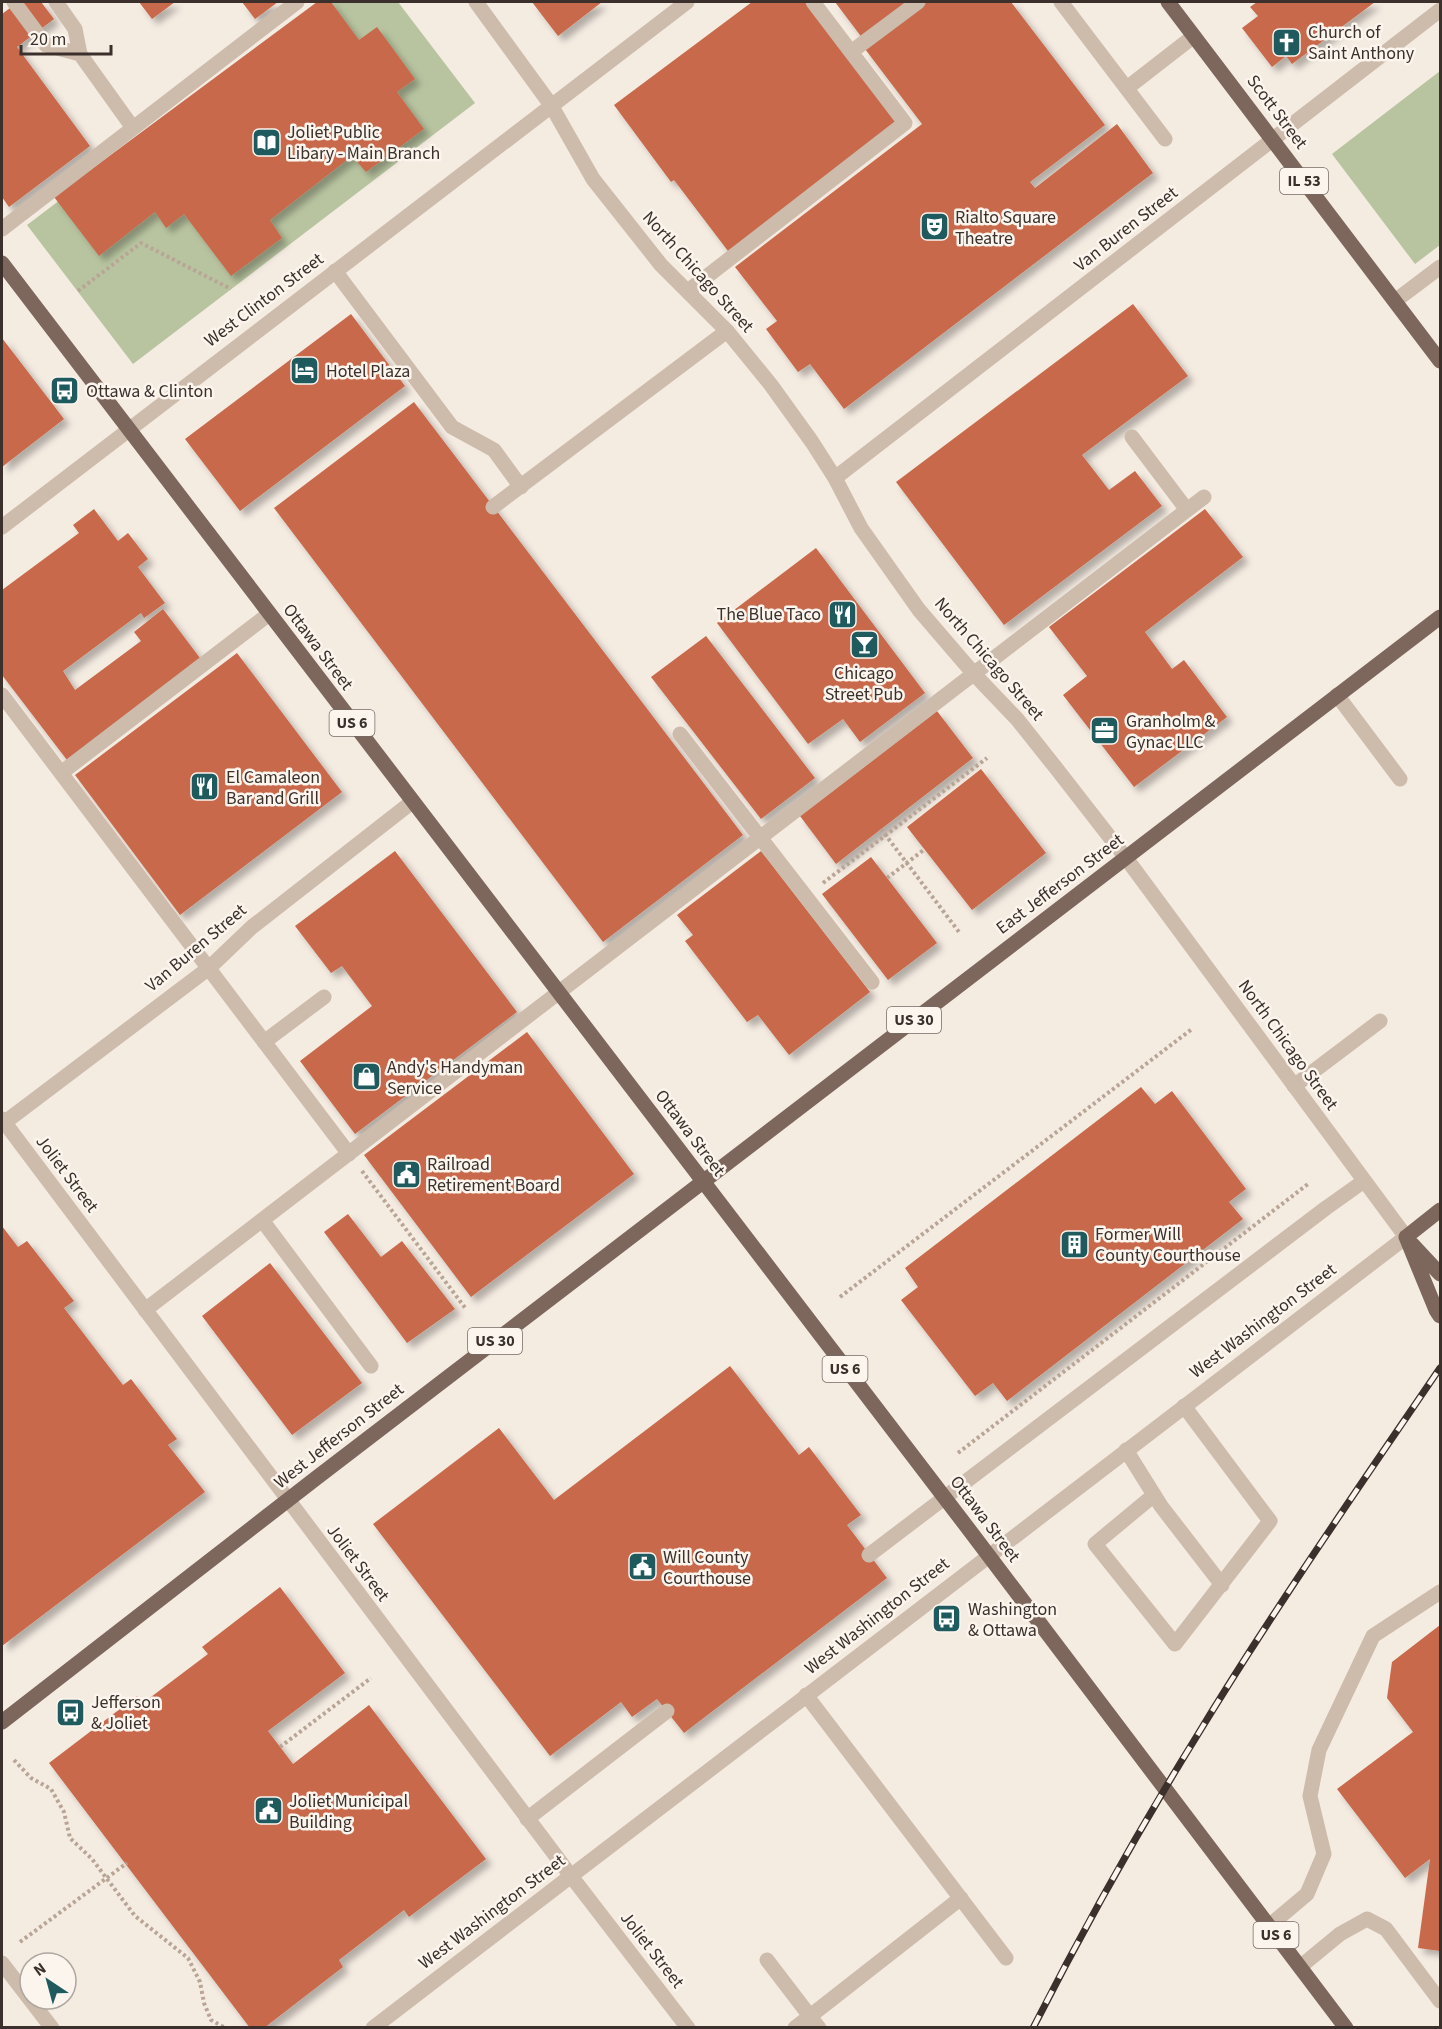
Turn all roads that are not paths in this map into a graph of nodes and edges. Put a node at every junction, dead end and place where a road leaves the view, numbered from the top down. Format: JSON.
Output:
{"nodes":[{"id":1,"x":14,"y":2,"type":"edge"},
{"id":2,"x":56,"y":2,"type":"edge"},
{"id":3,"x":297,"y":2,"type":"edge"},
{"id":4,"x":476,"y":2,"type":"edge"},
{"id":5,"x":687,"y":2,"type":"edge"},
{"id":6,"x":813,"y":2,"type":"edge"},
{"id":7,"x":918,"y":2,"type":"edge"},
{"id":8,"x":1061,"y":2,"type":"edge"},
{"id":9,"x":1168,"y":2,"type":"edge"},
{"id":10,"x":1440,"y":10,"type":"edge"},
{"id":11,"x":1194,"y":36,"type":"junction"},
{"id":12,"x":851,"y":52,"type":"junction"},
{"id":13,"x":80,"y":54,"type":"junction"},
{"id":14,"x":1127,"y":88,"type":"junction"},
{"id":15,"x":551,"y":105,"type":"junction"},
{"id":16,"x":133,"y":128,"type":"junction"},
{"id":17,"x":1165,"y":139,"type":"dead end"},
{"id":18,"x":1273,"y":140,"type":"junction"},
{"id":19,"x":2,"y":229,"type":"edge"},
{"id":20,"x":2,"y":263,"type":"edge"},
{"id":21,"x":1440,"y":267,"type":"edge"},
{"id":22,"x":335,"y":271,"type":"junction"},
{"id":23,"x":688,"y":291,"type":"junction"},
{"id":24,"x":1395,"y":301,"type":"junction"},
{"id":25,"x":727,"y":331,"type":"junction"},
{"id":26,"x":1440,"y":361,"type":"edge"},
{"id":27,"x":128,"y":429,"type":"junction"},
{"id":28,"x":1132,"y":437,"type":"dead end"},
{"id":29,"x":835,"y":478,"type":"junction"},
{"id":30,"x":524,"y":484,"type":"junction"},
{"id":31,"x":1203,"y":497,"type":"dead end"},
{"id":32,"x":493,"y":507,"type":"dead end"},
{"id":33,"x":1187,"y":510,"type":"junction"},
{"id":34,"x":2,"y":527,"type":"edge"},
{"id":35,"x":269,"y":614,"type":"junction"},
{"id":36,"x":1440,"y":617,"type":"edge"},
{"id":37,"x":974,"y":674,"type":"junction"},
{"id":38,"x":2,"y":695,"type":"edge"},
{"id":39,"x":1337,"y":696,"type":"junction"},
{"id":40,"x":680,"y":734,"type":"dead end"},
{"id":41,"x":61,"y":773,"type":"junction"},
{"id":42,"x":1400,"y":778,"type":"dead end"},
{"id":43,"x":412,"y":802,"type":"junction"},
{"id":44,"x":761,"y":837,"type":"junction"},
{"id":45,"x":1126,"y":858,"type":"junction"},
{"id":46,"x":208,"y":968,"type":"junction"},
{"id":47,"x":872,"y":982,"type":"dead end"},
{"id":48,"x":558,"y":993,"type":"junction"},
{"id":49,"x":324,"y":997,"type":"dead end"},
{"id":50,"x":1380,"y":1021,"type":"dead end"},
{"id":51,"x":264,"y":1041,"type":"junction"},
{"id":52,"x":1294,"y":1086,"type":"junction"},
{"id":53,"x":2,"y":1122,"type":"edge"},
{"id":54,"x":349,"y":1154,"type":"junction"},
{"id":55,"x":1364,"y":1181,"type":"junction"},
{"id":56,"x":702,"y":1182,"type":"junction"},
{"id":57,"x":1440,"y":1210,"type":"edge"},
{"id":58,"x":262,"y":1220,"type":"junction"},
{"id":59,"x":1406,"y":1237,"type":"junction"},
{"id":60,"x":1440,"y":1274,"type":"edge"},
{"id":61,"x":145,"y":1310,"type":"junction"},
{"id":62,"x":1440,"y":1316,"type":"edge"},
{"id":63,"x":371,"y":1366,"type":"dead end"},
{"id":64,"x":1184,"y":1406,"type":"junction"},
{"id":65,"x":1126,"y":1450,"type":"junction"},
{"id":66,"x":1154,"y":1495,"type":"junction"},
{"id":67,"x":944,"y":1497,"type":"junction"},
{"id":68,"x":287,"y":1500,"type":"junction"},
{"id":69,"x":869,"y":1555,"type":"dead end"},
{"id":70,"x":988,"y":1555,"type":"junction"},
{"id":71,"x":1222,"y":1585,"type":"junction"},
{"id":72,"x":1440,"y":1592,"type":"edge"},
{"id":73,"x":806,"y":1695,"type":"junction"},
{"id":74,"x":667,"y":1711,"type":"dead end"},
{"id":75,"x":2,"y":1722,"type":"edge"},
{"id":76,"x":527,"y":1819,"type":"junction"},
{"id":77,"x":571,"y":1876,"type":"junction"},
{"id":78,"x":961,"y":1898,"type":"junction"},
{"id":79,"x":1269,"y":1926,"type":"junction"},
{"id":80,"x":1006,"y":1958,"type":"dead end"},
{"id":81,"x":767,"y":1960,"type":"dead end"},
{"id":82,"x":2,"y":1963,"type":"edge"},
{"id":83,"x":1300,"y":1967,"type":"junction"},
{"id":84,"x":1440,"y":2001,"type":"edge"},
{"id":85,"x":814,"y":2022,"type":"edge"},
{"id":86,"x":52,"y":2028,"type":"edge"},
{"id":87,"x":373,"y":2028,"type":"edge"},
{"id":88,"x":688,"y":2028,"type":"edge"},
{"id":89,"x":795,"y":2028,"type":"edge"},
{"id":90,"x":1346,"y":2028,"type":"edge"}],
"edges":[{"from":1,"to":13,"type":"street"},
{"from":2,"to":13,"type":"street"},
{"from":3,"to":16,"type":"street"},
{"from":4,"to":15,"type":"street","name":"North Chicago Street"},
{"from":5,"to":15,"type":"street","name":"West Clinton Street"},
{"from":6,"to":12,"type":"street"},
{"from":7,"to":12,"type":"street"},
{"from":8,"to":14,"type":"street"},
{"from":9,"to":11,"type":"main road","name":"Scott Street","number":"IL 53"},
{"from":10,"to":18,"type":"street","name":"Van Buren Street"},
{"from":11,"to":14,"type":"street"},
{"from":11,"to":18,"type":"main road","name":"Scott Street","number":"IL 53"},
{"from":12,"to":23,"type":"street"},
{"from":13,"to":16,"type":"street"},
{"from":14,"to":17,"type":"street"},
{"from":15,"to":22,"type":"street","name":"West Clinton Street"},
{"from":15,"to":23,"type":"street","name":"North Chicago Street"},
{"from":16,"to":19,"type":"street"},
{"from":18,"to":24,"type":"main road","name":"Scott Street","number":"IL 53"},
{"from":18,"to":29,"type":"street","name":"Van Buren Street"},
{"from":20,"to":27,"type":"main road","name":"Ottawa Street","number":"US 6"},
{"from":21,"to":24,"type":"street"},
{"from":22,"to":27,"type":"street","name":"West Clinton Street"},
{"from":22,"to":30,"type":"street"},
{"from":23,"to":25,"type":"street","name":"North Chicago Street"},
{"from":24,"to":26,"type":"main road","name":"Scott Street","number":"IL 53"},
{"from":25,"to":29,"type":"street","name":"North Chicago Street"},
{"from":25,"to":30,"type":"street"},
{"from":27,"to":34,"type":"street","name":"West Clinton Street"},
{"from":27,"to":35,"type":"main road","name":"Ottawa Street","number":"US 6"},
{"from":28,"to":33,"type":"street"},
{"from":29,"to":37,"type":"street","name":"North Chicago Street"},
{"from":30,"to":32,"type":"street"},
{"from":31,"to":33,"type":"street"},
{"from":33,"to":37,"type":"street"},
{"from":35,"to":41,"type":"street"},
{"from":35,"to":43,"type":"main road","name":"Ottawa Street","number":"US 6"},
{"from":36,"to":39,"type":"main road","name":"East Jefferson Street","number":"US 30"},
{"from":37,"to":44,"type":"street"},
{"from":37,"to":45,"type":"street","name":"North Chicago Street"},
{"from":38,"to":41,"type":"street"},
{"from":39,"to":42,"type":"street"},
{"from":39,"to":45,"type":"main road","name":"East Jefferson Street","number":"US 30"},
{"from":40,"to":44,"type":"street"},
{"from":41,"to":46,"type":"street"},
{"from":43,"to":46,"type":"street","name":"Van Buren Street"},
{"from":43,"to":48,"type":"main road","name":"Ottawa Street","number":"US 6"},
{"from":44,"to":47,"type":"street"},
{"from":44,"to":48,"type":"street"},
{"from":45,"to":52,"type":"street","name":"North Chicago Street"},
{"from":45,"to":56,"type":"main road","name":"East Jefferson Street","number":"US 30"},
{"from":46,"to":51,"type":"street"},
{"from":46,"to":53,"type":"street","name":"Van Buren Street"},
{"from":48,"to":54,"type":"street"},
{"from":48,"to":56,"type":"main road","name":"Ottawa Street","number":"US 6"},
{"from":49,"to":51,"type":"street"},
{"from":50,"to":52,"type":"street"},
{"from":51,"to":54,"type":"street"},
{"from":52,"to":55,"type":"street","name":"North Chicago Street"},
{"from":53,"to":61,"type":"street","name":"Joliet Street"},
{"from":54,"to":58,"type":"street"},
{"from":55,"to":59,"type":"street","name":"North Chicago Street"},
{"from":55,"to":67,"type":"street"},
{"from":56,"to":67,"type":"main road","name":"Ottawa Street","number":"US 6"},
{"from":56,"to":68,"type":"main road","name":"West Jefferson Street","number":"US 30"},
{"from":57,"to":59,"type":"main road"},
{"from":58,"to":61,"type":"street"},
{"from":58,"to":63,"type":"street"},
{"from":59,"to":60,"type":"main road"},
{"from":59,"to":62,"type":"main road"},
{"from":59,"to":64,"type":"street","name":"West Washington Street"},
{"from":61,"to":68,"type":"street","name":"Joliet Street"},
{"from":64,"to":65,"type":"street","name":"West Washington Street"},
{"from":64,"to":71,"type":"street"},
{"from":65,"to":66,"type":"street"},
{"from":65,"to":70,"type":"street","name":"West Washington Street"},
{"from":66,"to":71,"type":"street"},
{"from":66,"to":71,"type":"street"},
{"from":67,"to":69,"type":"street"},
{"from":67,"to":70,"type":"main road","name":"Ottawa Street","number":"US 6"},
{"from":68,"to":75,"type":"main road","name":"West Jefferson Street","number":"US 30"},
{"from":68,"to":76,"type":"street","name":"Joliet Street"},
{"from":70,"to":73,"type":"street","name":"West Washington Street"},
{"from":70,"to":79,"type":"main road","name":"Ottawa Street","number":"US 6"},
{"from":72,"to":79,"type":"street"},
{"from":73,"to":77,"type":"street","name":"West Washington Street"},
{"from":73,"to":78,"type":"street"},
{"from":74,"to":76,"type":"street"},
{"from":76,"to":77,"type":"street","name":"Joliet Street"},
{"from":77,"to":87,"type":"street","name":"West Washington Street"},
{"from":77,"to":88,"type":"street","name":"Joliet Street"},
{"from":78,"to":80,"type":"street"},
{"from":78,"to":85,"type":"street"},
{"from":79,"to":83,"type":"main road","name":"Ottawa Street","number":"US 6"},
{"from":81,"to":85,"type":"street"},
{"from":82,"to":86,"type":"street"},
{"from":83,"to":84,"type":"street"},
{"from":83,"to":90,"type":"main road","name":"Ottawa Street","number":"US 6"},
{"from":85,"to":89,"type":"street"}]}
